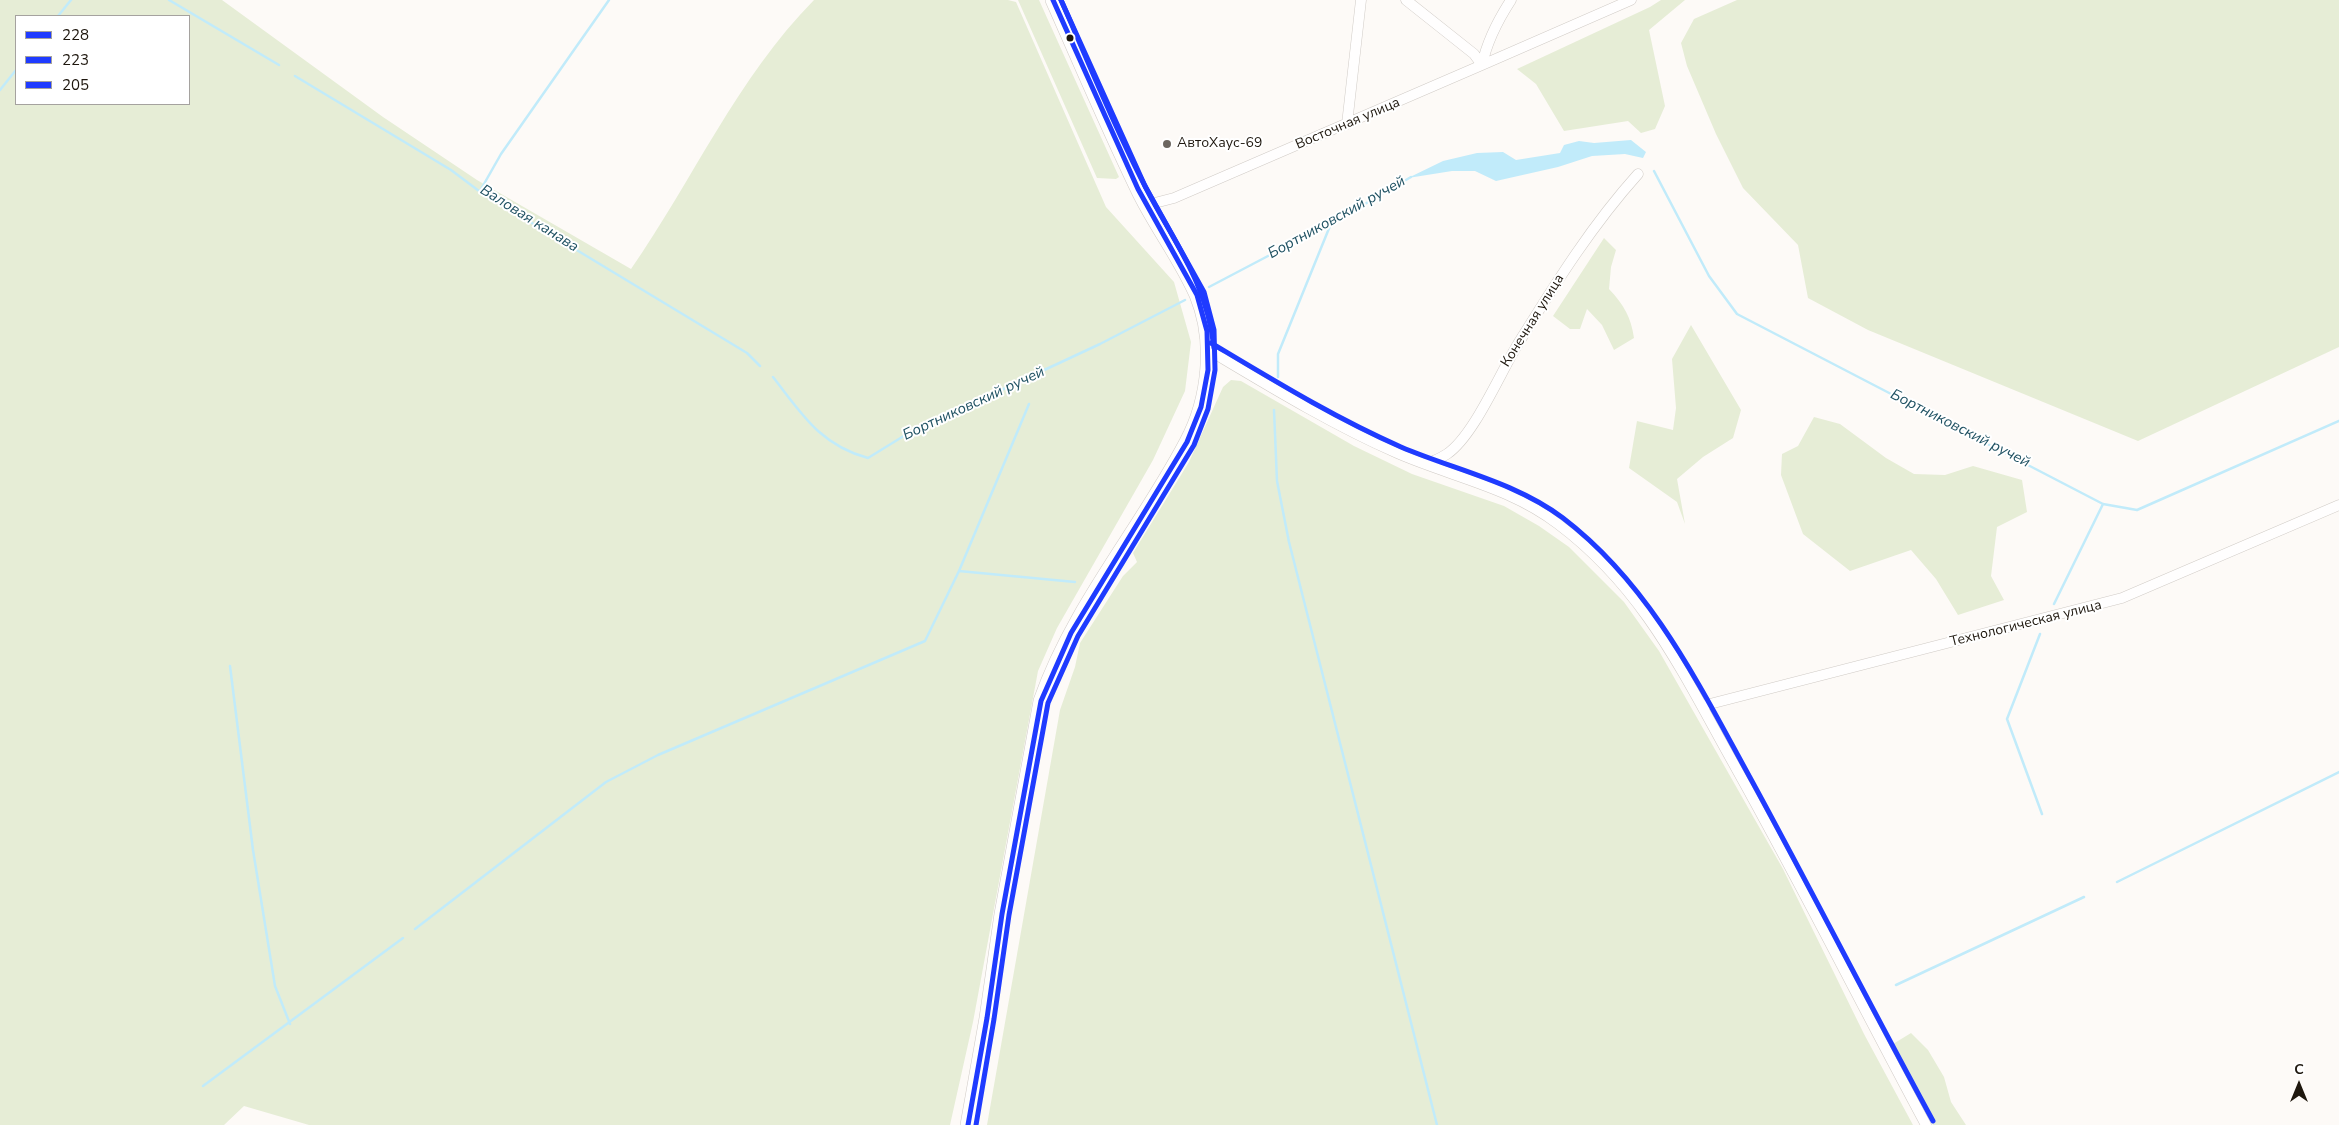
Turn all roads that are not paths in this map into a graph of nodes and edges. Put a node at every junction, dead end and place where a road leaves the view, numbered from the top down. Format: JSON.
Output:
{"nodes":[{"id":1,"x":1053,"y":0,"type":"edge"},
{"id":2,"x":1361,"y":0,"type":"edge"},
{"id":3,"x":1406,"y":0,"type":"edge"},
{"id":4,"x":1511,"y":0,"type":"edge"},
{"id":5,"x":1631,"y":0,"type":"edge"},
{"id":6,"x":1482,"y":66,"type":"junction"},
{"id":7,"x":1347,"y":124,"type":"junction"},
{"id":8,"x":1638,"y":174,"type":"dead end"},
{"id":9,"x":1146,"y":205,"type":"junction"},
{"id":10,"x":1208,"y":349,"type":"junction"},
{"id":11,"x":1427,"y":464,"type":"junction"},
{"id":12,"x":2339,"y":505,"type":"edge"},
{"id":13,"x":1702,"y":706,"type":"junction"},
{"id":14,"x":968,"y":1125,"type":"edge"},
{"id":15,"x":1926,"y":1125,"type":"edge"}],
"edges":[{"from":1,"to":9,"type":"main road"},
{"from":2,"to":7,"type":"street"},
{"from":3,"to":6,"type":"street"},
{"from":4,"to":6,"type":"street"},
{"from":5,"to":6,"type":"street"},
{"from":6,"to":7,"type":"street","name":"Восточная улица"},
{"from":7,"to":9,"type":"street","name":"Восточная улица"},
{"from":8,"to":11,"type":"street","name":"Конечная улица"},
{"from":9,"to":10,"type":"main road"},
{"from":10,"to":11,"type":"street"},
{"from":10,"to":14,"type":"main road"},
{"from":11,"to":13,"type":"street"},
{"from":12,"to":13,"type":"street","name":"Технологическая улица"},
{"from":13,"to":15,"type":"street"}]}
